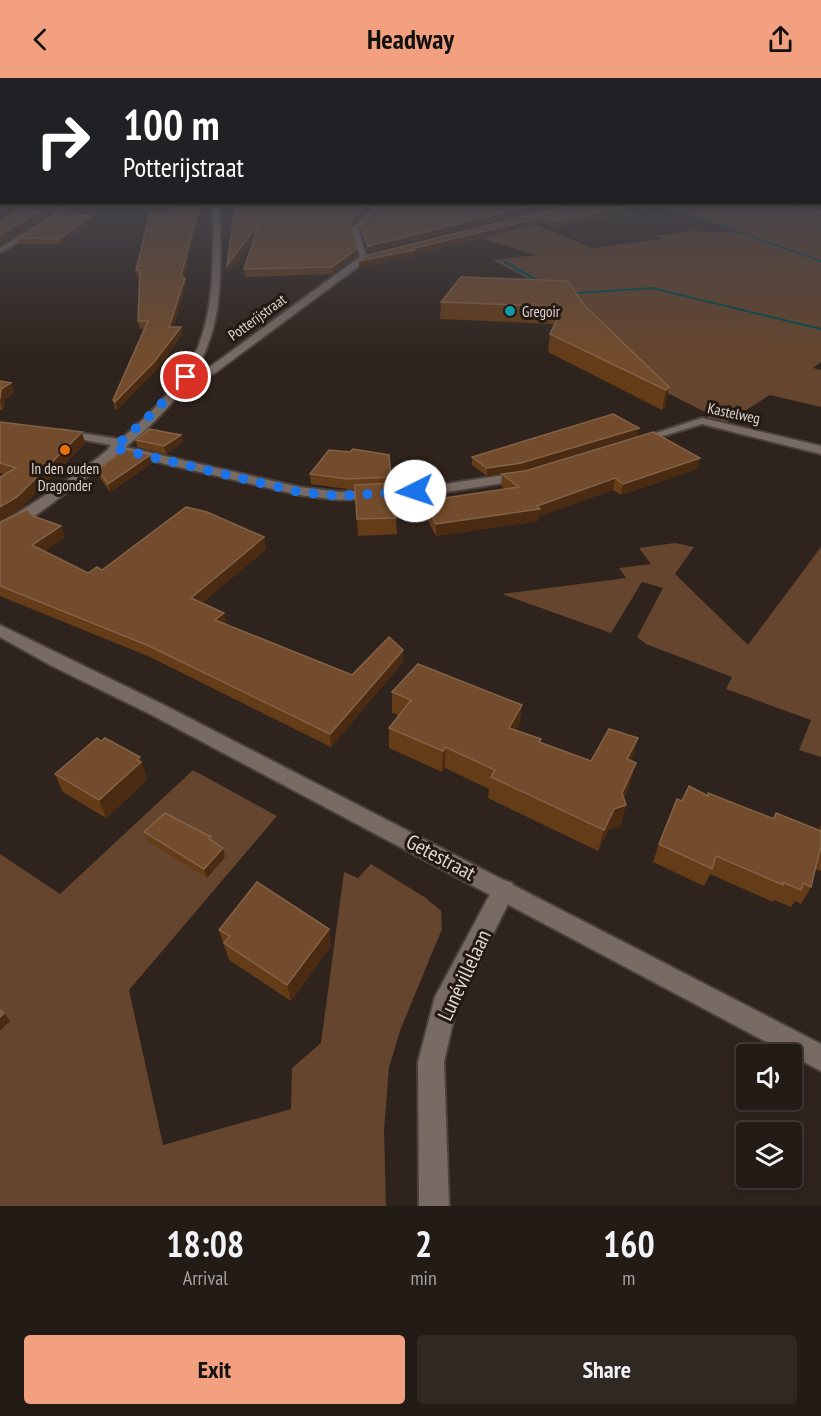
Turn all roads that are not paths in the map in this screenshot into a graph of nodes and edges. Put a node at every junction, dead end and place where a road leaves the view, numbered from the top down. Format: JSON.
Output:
{"nodes":[{"id":1,"x":213,"y":252,"type":"edge"},
{"id":2,"x":367,"y":252,"type":"edge"},
{"id":3,"x":186,"y":377,"type":"junction"},
{"id":4,"x":43,"y":430,"type":"edge"},
{"id":5,"x":624,"y":445,"type":"edge"},
{"id":6,"x":117,"y":446,"type":"junction"},
{"id":7,"x":821,"y":450,"type":"edge"},
{"id":8,"x":534,"y":473,"type":"edge"},
{"id":9,"x":0,"y":531,"type":"edge"},
{"id":10,"x":0,"y":630,"type":"edge"},
{"id":11,"x":0,"y":643,"type":"edge"},
{"id":12,"x":58,"y":662,"type":"junction"},
{"id":13,"x":504,"y":890,"type":"junction"},
{"id":14,"x":821,"y":1058,"type":"edge"},
{"id":15,"x":434,"y":1206,"type":"edge"}],
"edges":[{"from":1,"to":3,"type":"street"},
{"from":2,"to":3,"type":"street","name":"Potterijstraat"},
{"from":3,"to":6,"type":"street"},
{"from":4,"to":6,"type":"street"},
{"from":5,"to":7,"type":"street","name":"Kastelweg"},
{"from":6,"to":8,"type":"street"},
{"from":6,"to":9,"type":"street"},
{"from":10,"to":12,"type":"street","name":"Getestraat"},
{"from":11,"to":12,"type":"street","name":"Getestraat"},
{"from":12,"to":13,"type":"street","name":"Getestraat"},
{"from":13,"to":14,"type":"street","name":"Getestraat"},
{"from":13,"to":15,"type":"street","name":"Lunévillelaan"}]}
